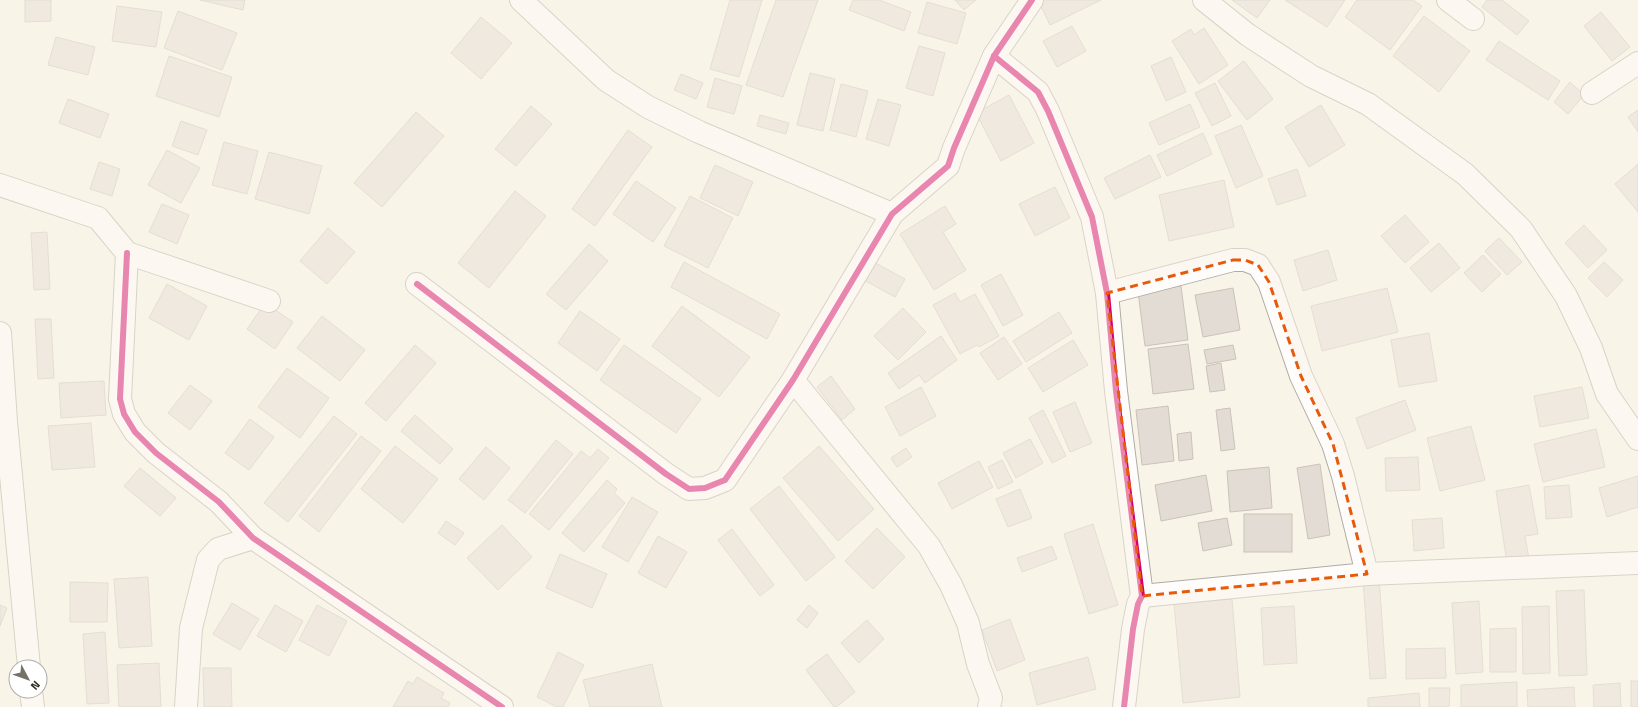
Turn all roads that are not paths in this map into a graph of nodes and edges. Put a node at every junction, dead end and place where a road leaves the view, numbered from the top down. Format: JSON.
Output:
{"nodes":[{"id":1,"x":520,"y":0,"type":"edge"},
{"id":2,"x":1032,"y":0,"type":"edge"},
{"id":3,"x":1204,"y":0,"type":"edge"},
{"id":4,"x":1448,"y":0,"type":"edge"},
{"id":5,"x":1473,"y":19,"type":"dead end"},
{"id":6,"x":994,"y":56,"type":"junction"},
{"id":7,"x":1638,"y":63,"type":"edge"},
{"id":8,"x":1592,"y":94,"type":"dead end"},
{"id":9,"x":0,"y":186,"type":"edge"},
{"id":10,"x":892,"y":214,"type":"junction"},
{"id":11,"x":127,"y":252,"type":"junction"},
{"id":12,"x":417,"y":284,"type":"dead end"},
{"id":13,"x":1107,"y":293,"type":"junction"},
{"id":14,"x":269,"y":301,"type":"dead end"},
{"id":15,"x":0,"y":333,"type":"edge"},
{"id":16,"x":793,"y":380,"type":"junction"},
{"id":17,"x":3,"y":422,"type":"edge"},
{"id":18,"x":1638,"y":439,"type":"edge"},
{"id":19,"x":253,"y":538,"type":"junction"},
{"id":20,"x":1638,"y":563,"type":"edge"},
{"id":21,"x":1367,"y":574,"type":"junction"},
{"id":22,"x":1142,"y":596,"type":"junction"},
{"id":23,"x":28,"y":659,"type":"edge"},
{"id":24,"x":186,"y":707,"type":"edge"},
{"id":25,"x":502,"y":707,"type":"edge"},
{"id":26,"x":989,"y":707,"type":"edge"},
{"id":27,"x":1124,"y":707,"type":"edge"}],
"edges":[{"from":1,"to":10,"type":"street"},
{"from":2,"to":6,"type":"street"},
{"from":3,"to":18,"type":"street"},
{"from":4,"to":5,"type":"street"},
{"from":6,"to":10,"type":"street"},
{"from":6,"to":13,"type":"street"},
{"from":7,"to":8,"type":"street"},
{"from":9,"to":11,"type":"street"},
{"from":10,"to":16,"type":"street"},
{"from":11,"to":14,"type":"street"},
{"from":11,"to":19,"type":"street"},
{"from":12,"to":16,"type":"street"},
{"from":13,"to":21,"type":"street"},
{"from":13,"to":22,"type":"street"},
{"from":15,"to":17,"type":"street"},
{"from":16,"to":26,"type":"street"},
{"from":17,"to":23,"type":"street"},
{"from":19,"to":24,"type":"street"},
{"from":19,"to":25,"type":"street"},
{"from":20,"to":21,"type":"street"},
{"from":21,"to":22,"type":"street"},
{"from":22,"to":27,"type":"street"}]}
